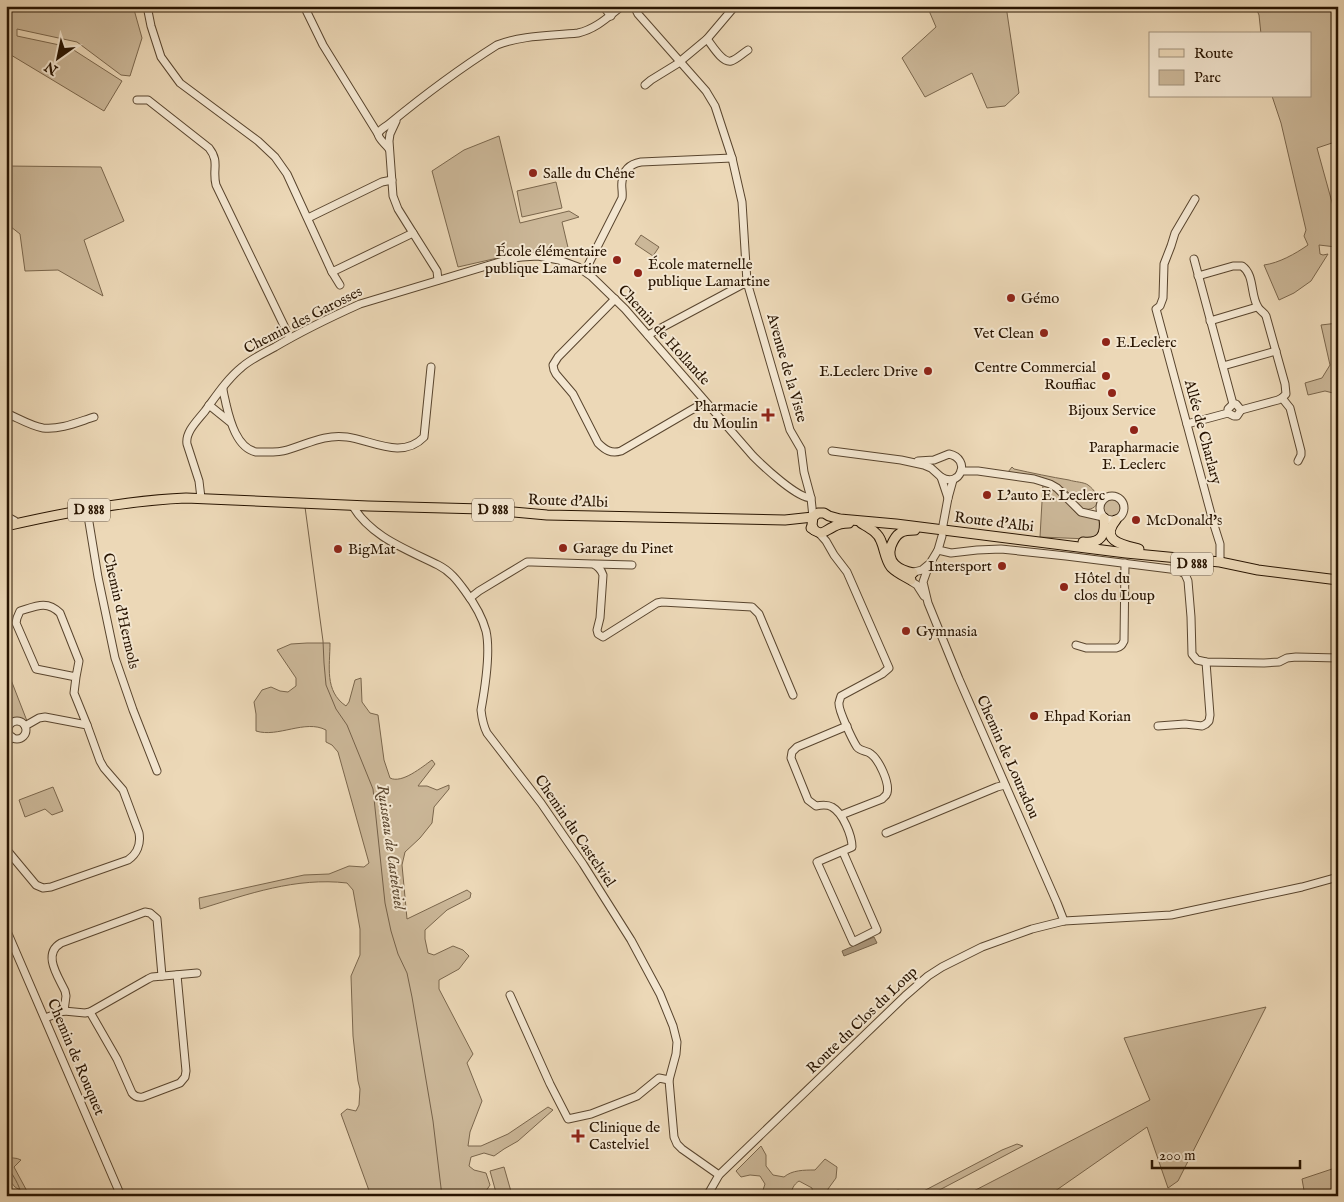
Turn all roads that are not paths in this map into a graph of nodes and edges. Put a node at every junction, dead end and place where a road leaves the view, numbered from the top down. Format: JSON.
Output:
{"nodes":[{"id":1,"x":147,"y":6,"type":"edge"},
{"id":2,"x":304,"y":6,"type":"edge"},
{"id":3,"x":603,"y":6,"type":"edge"},
{"id":4,"x":622,"y":6,"type":"edge"},
{"id":5,"x":628,"y":6,"type":"edge"},
{"id":6,"x":634,"y":6,"type":"edge"},
{"id":7,"x":735,"y":6,"type":"edge"},
{"id":8,"x":611,"y":16,"type":"junction"},
{"id":9,"x":707,"y":39,"type":"junction"},
{"id":10,"x":748,"y":50,"type":"dead end"},
{"id":11,"x":680,"y":62,"type":"junction"},
{"id":12,"x":645,"y":85,"type":"dead end"},
{"id":13,"x":137,"y":100,"type":"dead end"},
{"id":14,"x":384,"y":134,"type":"junction"},
{"id":15,"x":732,"y":158,"type":"junction"},
{"id":16,"x":392,"y":180,"type":"junction"},
{"id":17,"x":1194,"y":199,"type":"dead end"},
{"id":18,"x":308,"y":218,"type":"junction"},
{"id":19,"x":414,"y":234,"type":"junction"},
{"id":20,"x":1194,"y":259,"type":"dead end"},
{"id":21,"x":585,"y":271,"type":"junction"},
{"id":22,"x":332,"y":272,"type":"junction"},
{"id":23,"x":1198,"y":276,"type":"junction"},
{"id":24,"x":438,"y":280,"type":"junction"},
{"id":25,"x":747,"y":282,"type":"junction"},
{"id":26,"x":340,"y":285,"type":"dead end"},
{"id":27,"x":615,"y":299,"type":"junction"},
{"id":28,"x":1257,"y":307,"type":"junction"},
{"id":29,"x":1210,"y":321,"type":"junction"},
{"id":30,"x":648,"y":335,"type":"junction"},
{"id":31,"x":290,"y":338,"type":"junction"},
{"id":32,"x":1276,"y":351,"type":"junction"},
{"id":33,"x":1223,"y":366,"type":"junction"},
{"id":34,"x":431,"y":367,"type":"dead end"},
{"id":35,"x":223,"y":388,"type":"junction"},
{"id":36,"x":1282,"y":398,"type":"junction"},
{"id":37,"x":705,"y":402,"type":"junction"},
{"id":38,"x":210,"y":404,"type":"junction"},
{"id":39,"x":1233,"y":404,"type":"junction"},
{"id":40,"x":227,"y":408,"type":"junction"},
{"id":41,"x":1241,"y":410,"type":"junction"},
{"id":42,"x":1228,"y":412,"type":"junction"},
{"id":43,"x":8,"y":414,"type":"edge"},
{"id":44,"x":94,"y":417,"type":"dead end"},
{"id":45,"x":230,"y":422,"type":"junction"},
{"id":46,"x":1187,"y":424,"type":"junction"},
{"id":47,"x":6,"y":425,"type":"edge"},
{"id":48,"x":832,"y":451,"type":"dead end"},
{"id":49,"x":940,"y":458,"type":"junction"},
{"id":50,"x":959,"y":459,"type":"junction"},
{"id":51,"x":901,"y":460,"type":"junction"},
{"id":52,"x":1298,"y":461,"type":"dead end"},
{"id":53,"x":961,"y":471,"type":"junction"},
{"id":54,"x":978,"y":471,"type":"junction"},
{"id":55,"x":939,"y":476,"type":"junction"},
{"id":56,"x":953,"y":480,"type":"junction"},
{"id":57,"x":200,"y":498,"type":"junction"},
{"id":58,"x":811,"y":498,"type":"junction"},
{"id":59,"x":948,"y":498,"type":"junction"},
{"id":60,"x":1100,"y":504,"type":"junction"},
{"id":61,"x":352,"y":505,"type":"junction"},
{"id":62,"x":366,"y":506,"type":"junction"},
{"id":63,"x":87,"y":510,"type":"junction"},
{"id":64,"x":1087,"y":513,"type":"junction"},
{"id":65,"x":826,"y":514,"type":"junction"},
{"id":66,"x":6,"y":516,"type":"edge"},
{"id":67,"x":813,"y":517,"type":"junction"},
{"id":68,"x":1104,"y":517,"type":"junction"},
{"id":69,"x":785,"y":520,"type":"junction"},
{"id":70,"x":1116,"y":520,"type":"junction"},
{"id":71,"x":859,"y":521,"type":"junction"},
{"id":72,"x":11,"y":525,"type":"edge"},
{"id":73,"x":944,"y":525,"type":"dead end"},
{"id":74,"x":922,"y":527,"type":"junction"},
{"id":75,"x":830,"y":528,"type":"junction"},
{"id":76,"x":374,"y":530,"type":"junction"},
{"id":77,"x":816,"y":531,"type":"junction"},
{"id":78,"x":942,"y":536,"type":"dead end"},
{"id":79,"x":1015,"y":539,"type":"junction"},
{"id":80,"x":831,"y":549,"type":"junction"},
{"id":81,"x":938,"y":550,"type":"junction"},
{"id":82,"x":1126,"y":552,"type":"junction"},
{"id":83,"x":1161,"y":556,"type":"junction"},
{"id":84,"x":1220,"y":562,"type":"junction"},
{"id":85,"x":1125,"y":563,"type":"junction"},
{"id":86,"x":593,"y":564,"type":"junction"},
{"id":87,"x":632,"y":565,"type":"dead end"},
{"id":88,"x":1258,"y":570,"type":"junction"},
{"id":89,"x":918,"y":578,"type":"junction"},
{"id":90,"x":1338,"y":580,"type":"edge"},
{"id":91,"x":470,"y":598,"type":"junction"},
{"id":92,"x":1076,"y":645,"type":"dead end"},
{"id":93,"x":1338,"y":658,"type":"edge"},
{"id":94,"x":1206,"y":662,"type":"junction"},
{"id":95,"x":76,"y":677,"type":"junction"},
{"id":96,"x":793,"y":695,"type":"dead end"},
{"id":97,"x":87,"y":725,"type":"junction"},
{"id":98,"x":7,"y":726,"type":"edge"},
{"id":99,"x":25,"y":726,"type":"junction"},
{"id":100,"x":847,"y":726,"type":"junction"},
{"id":101,"x":1158,"y":726,"type":"dead end"},
{"id":102,"x":12,"y":737,"type":"junction"},
{"id":103,"x":6,"y":744,"type":"edge"},
{"id":104,"x":157,"y":771,"type":"dead end"},
{"id":105,"x":1005,"y":785,"type":"junction"},
{"id":106,"x":841,"y":815,"type":"junction"},
{"id":107,"x":886,"y":833,"type":"dead end"},
{"id":108,"x":6,"y":849,"type":"edge"},
{"id":109,"x":843,"y":852,"type":"junction"},
{"id":110,"x":1338,"y":877,"type":"edge"},
{"id":111,"x":1064,"y":922,"type":"junction"},
{"id":112,"x":6,"y":929,"type":"edge"},
{"id":113,"x":197,"y":973,"type":"dead end"},
{"id":114,"x":177,"y":975,"type":"junction"},
{"id":115,"x":162,"y":976,"type":"junction"},
{"id":116,"x":510,"y":995,"type":"dead end"},
{"id":117,"x":64,"y":1011,"type":"junction"},
{"id":118,"x":90,"y":1012,"type":"junction"},
{"id":119,"x":45,"y":1018,"type":"junction"},
{"id":120,"x":669,"y":1080,"type":"junction"},
{"id":121,"x":720,"y":1175,"type":"junction"},
{"id":122,"x":121,"y":1196,"type":"edge"},
{"id":123,"x":707,"y":1196,"type":"edge"}],
"edges":[{"from":1,"to":18,"type":"street"},
{"from":2,"to":14,"type":"street"},
{"from":3,"to":8,"type":"street"},
{"from":4,"to":8,"type":"street"},
{"from":5,"to":6,"type":"street"},
{"from":6,"to":11,"type":"street","name":"Avenue de la Viste"},
{"from":7,"to":9,"type":"street"},
{"from":8,"to":14,"type":"street"},
{"from":9,"to":10,"type":"street"},
{"from":9,"to":11,"type":"street"},
{"from":11,"to":12,"type":"street"},
{"from":11,"to":15,"type":"street","name":"Avenue de la Viste"},
{"from":13,"to":31,"type":"street"},
{"from":14,"to":16,"type":"street"},
{"from":15,"to":21,"type":"street"},
{"from":15,"to":25,"type":"street","name":"Avenue de la Viste"},
{"from":16,"to":18,"type":"street"},
{"from":16,"to":19,"type":"street"},
{"from":17,"to":46,"type":"street","name":"Allée de Charlary"},
{"from":18,"to":22,"type":"street"},
{"from":19,"to":22,"type":"street"},
{"from":19,"to":24,"type":"street"},
{"from":20,"to":23,"type":"street"},
{"from":21,"to":24,"type":"street","name":"Chemin de Hollande"},
{"from":21,"to":27,"type":"street","name":"Chemin de Hollande"},
{"from":22,"to":26,"type":"street"},
{"from":23,"to":28,"type":"street"},
{"from":23,"to":29,"type":"street"},
{"from":24,"to":31,"type":"street","name":"Chemin des Garosses"},
{"from":25,"to":30,"type":"street"},
{"from":25,"to":58,"type":"street","name":"Avenue de la Viste"},
{"from":27,"to":30,"type":"street","name":"Chemin de Hollande"},
{"from":27,"to":37,"type":"street"},
{"from":28,"to":29,"type":"street"},
{"from":28,"to":32,"type":"street"},
{"from":29,"to":33,"type":"street"},
{"from":30,"to":37,"type":"street","name":"Chemin de Hollande"},
{"from":31,"to":35,"type":"street","name":"Chemin des Garosses"},
{"from":32,"to":33,"type":"street"},
{"from":32,"to":36,"type":"street"},
{"from":33,"to":39,"type":"street"},
{"from":34,"to":45,"type":"street"},
{"from":35,"to":38,"type":"street","name":"Chemin des Garosses"},
{"from":35,"to":40,"type":"street"},
{"from":36,"to":41,"type":"street"},
{"from":36,"to":52,"type":"street"},
{"from":37,"to":58,"type":"street","name":"Chemin de Hollande"},
{"from":38,"to":40,"type":"street"},
{"from":38,"to":45,"type":"street"},
{"from":38,"to":57,"type":"street","name":"Chemin des Garosses"},
{"from":39,"to":41,"type":"street"},
{"from":39,"to":42,"type":"street"},
{"from":40,"to":45,"type":"street"},
{"from":41,"to":42,"type":"street"},
{"from":42,"to":46,"type":"street"},
{"from":43,"to":44,"type":"street"},
{"from":43,"to":47,"type":"street"},
{"from":46,"to":84,"type":"street","name":"Allée de Charlary"},
{"from":48,"to":51,"type":"street"},
{"from":49,"to":50,"type":"street"},
{"from":49,"to":51,"type":"street"},
{"from":49,"to":55,"type":"street"},
{"from":50,"to":53,"type":"street"},
{"from":50,"to":54,"type":"street"},
{"from":51,"to":55,"type":"street"},
{"from":53,"to":54,"type":"street"},
{"from":53,"to":56,"type":"street"},
{"from":54,"to":64,"type":"street"},
{"from":55,"to":56,"type":"street"},
{"from":55,"to":59,"type":"street"},
{"from":56,"to":59,"type":"street"},
{"from":57,"to":61,"type":"main road","name":"Route d'Albi","number":"D 888"},
{"from":57,"to":63,"type":"main road","number":"D 888"},
{"from":58,"to":65,"type":"street","name":"Avenue de la Viste"},
{"from":58,"to":67,"type":"street","name":"Avenue de la Viste"},
{"from":59,"to":73,"type":"street"},
{"from":60,"to":64,"type":"street"},
{"from":60,"to":68,"type":"street"},
{"from":60,"to":70,"type":"street"},
{"from":61,"to":62,"type":"main road","name":"Route d'Albi","number":"D 888"},
{"from":61,"to":76,"type":"street","name":"Chemin du Castelviel"},
{"from":62,"to":69,"type":"main road","name":"Route d'Albi","number":"D 888"},
{"from":62,"to":76,"type":"street"},
{"from":63,"to":72,"type":"main road","number":"D 888"},
{"from":63,"to":104,"type":"street","name":"Chemin d'Hermols"},
{"from":64,"to":68,"type":"street"},
{"from":65,"to":67,"type":"main road"},
{"from":65,"to":71,"type":"main road","name":"Route d'Albi","number":"D 888"},
{"from":65,"to":75,"type":"main road"},
{"from":66,"to":72,"type":"street"},
{"from":67,"to":69,"type":"main road","name":"Route d'Albi","number":"D 888"},
{"from":67,"to":77,"type":"main road"},
{"from":68,"to":70,"type":"street"},
{"from":68,"to":79,"type":"main road"},
{"from":69,"to":77,"type":"main road","name":"Route d'Albi","number":"D 888"},
{"from":70,"to":83,"type":"main road"},
{"from":71,"to":74,"type":"main road","name":"Route d'Albi","number":"D 888"},
{"from":71,"to":75,"type":"main road","name":"Route d'Albi","number":"D 888"},
{"from":71,"to":89,"type":"main road"},
{"from":74,"to":79,"type":"main road","name":"Route d'Albi","number":"D 888"},
{"from":74,"to":89,"type":"main road"},
{"from":75,"to":77,"type":"main road"},
{"from":75,"to":80,"type":"street"},
{"from":76,"to":91,"type":"street","name":"Chemin du Castelviel"},
{"from":77,"to":80,"type":"street"},
{"from":78,"to":81,"type":"street"},
{"from":79,"to":82,"type":"main road","name":"Route d'Albi","number":"D 888"},
{"from":80,"to":100,"type":"street"},
{"from":81,"to":85,"type":"street"},
{"from":81,"to":89,"type":"street"},
{"from":82,"to":83,"type":"main road","name":"Route d'Albi","number":"D 888"},
{"from":82,"to":88,"type":"main road","name":"Route d'Albi","number":"D 888"},
{"from":83,"to":84,"type":"main road","name":"Route d'Albi","number":"D 888"},
{"from":84,"to":88,"type":"main road","name":"Route d'Albi","number":"D 888"},
{"from":85,"to":92,"type":"street"},
{"from":85,"to":94,"type":"street"},
{"from":86,"to":87,"type":"street"},
{"from":86,"to":91,"type":"street"},
{"from":86,"to":96,"type":"street"},
{"from":88,"to":90,"type":"main road","name":"Route d'Albi","number":"D 888"},
{"from":89,"to":105,"type":"street","name":"Chemin de Louradou"},
{"from":91,"to":120,"type":"street","name":"Chemin du Castelviel"},
{"from":93,"to":94,"type":"street"},
{"from":94,"to":101,"type":"street"},
{"from":95,"to":95,"type":"street"},
{"from":95,"to":97,"type":"street"},
{"from":97,"to":99,"type":"street"},
{"from":97,"to":108,"type":"street"},
{"from":98,"to":99,"type":"street"},
{"from":98,"to":102,"type":"street"},
{"from":99,"to":102,"type":"street"},
{"from":100,"to":106,"type":"street"},
{"from":100,"to":106,"type":"street"},
{"from":102,"to":103,"type":"street"},
{"from":105,"to":107,"type":"street"},
{"from":105,"to":111,"type":"street","name":"Chemin de Louradou"},
{"from":106,"to":109,"type":"street"},
{"from":109,"to":109,"type":"street"},
{"from":110,"to":111,"type":"street","name":"Route du Clos du Loup"},
{"from":111,"to":121,"type":"street","name":"Route du Clos du Loup"},
{"from":112,"to":119,"type":"street","name":"Chemin de Rouquet"},
{"from":113,"to":114,"type":"street"},
{"from":114,"to":115,"type":"street"},
{"from":114,"to":118,"type":"street"},
{"from":115,"to":117,"type":"street"},
{"from":115,"to":118,"type":"street"},
{"from":116,"to":120,"type":"street"},
{"from":117,"to":118,"type":"street"},
{"from":117,"to":119,"type":"street"},
{"from":119,"to":122,"type":"street","name":"Chemin de Rouquet"},
{"from":120,"to":121,"type":"street","name":"Chemin du Castelviel"},
{"from":121,"to":123,"type":"street","name":"Route du Clos du Loup"}]}
